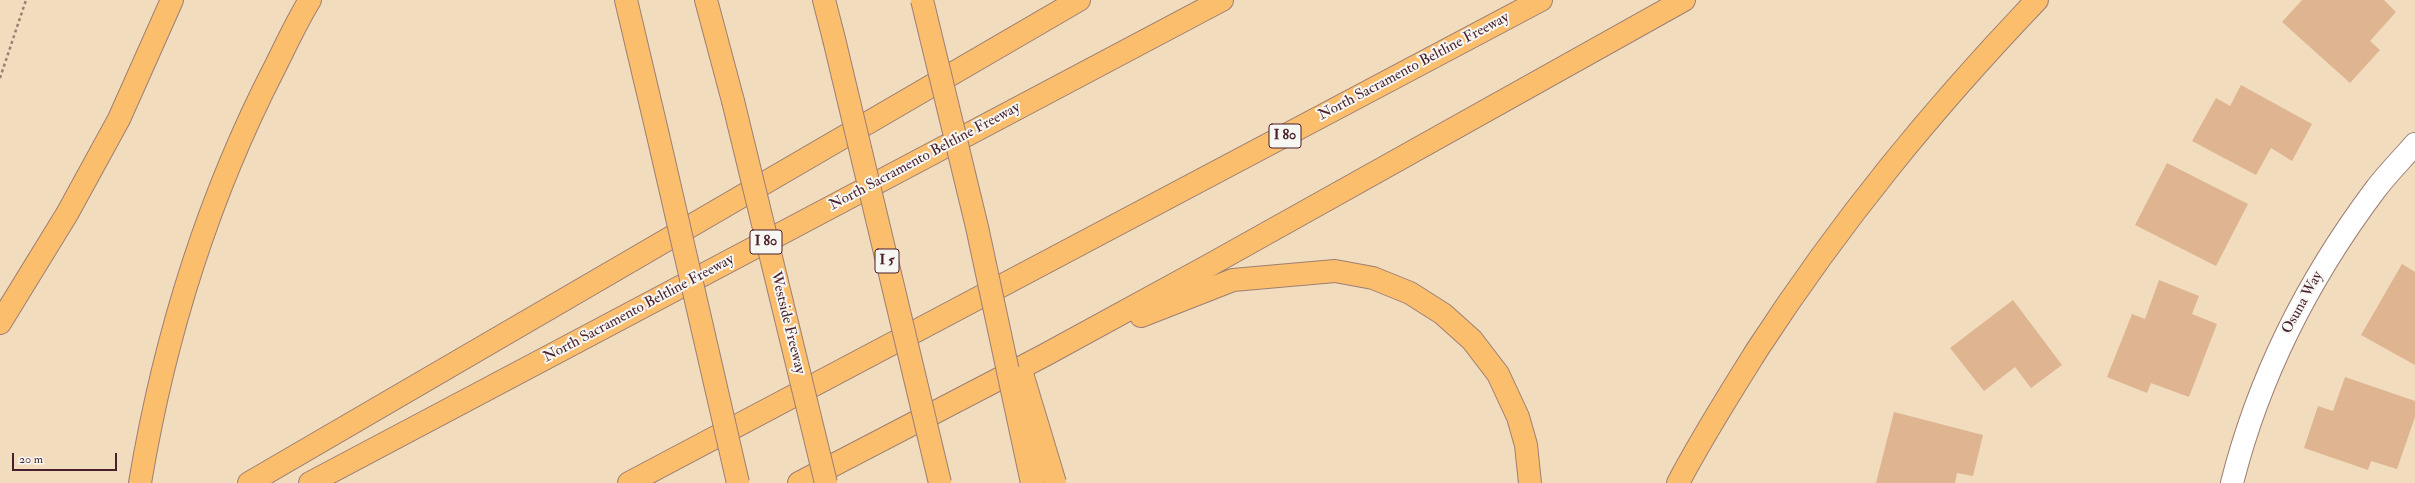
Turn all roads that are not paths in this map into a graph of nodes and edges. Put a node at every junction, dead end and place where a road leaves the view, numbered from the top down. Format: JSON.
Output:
{"nodes":[{"id":1,"x":172,"y":0,"type":"edge"},
{"id":2,"x":310,"y":0,"type":"edge"},
{"id":3,"x":626,"y":0,"type":"edge"},
{"id":4,"x":706,"y":0,"type":"edge"},
{"id":5,"x":824,"y":0,"type":"edge"},
{"id":6,"x":922,"y":0,"type":"edge"},
{"id":7,"x":1079,"y":0,"type":"edge"},
{"id":8,"x":1222,"y":0,"type":"edge"},
{"id":9,"x":1541,"y":0,"type":"edge"},
{"id":10,"x":1684,"y":0,"type":"edge"},
{"id":11,"x":2037,"y":0,"type":"edge"},
{"id":12,"x":2415,"y":144,"type":"edge"},
{"id":13,"x":977,"y":227,"type":"junction"},
{"id":14,"x":0,"y":323,"type":"edge"},
{"id":15,"x":1045,"y":355,"type":"junction"},
{"id":16,"x":140,"y":483,"type":"edge"},
{"id":17,"x":249,"y":483,"type":"edge"},
{"id":18,"x":310,"y":483,"type":"edge"},
{"id":19,"x":629,"y":483,"type":"edge"},
{"id":20,"x":738,"y":483,"type":"edge"},
{"id":21,"x":799,"y":483,"type":"edge"},
{"id":22,"x":826,"y":483,"type":"edge"},
{"id":23,"x":940,"y":483,"type":"edge"},
{"id":24,"x":1032,"y":483,"type":"edge"},
{"id":25,"x":1055,"y":483,"type":"edge"},
{"id":26,"x":1530,"y":483,"type":"edge"},
{"id":27,"x":1678,"y":483,"type":"edge"},
{"id":28,"x":2232,"y":483,"type":"edge"}],
"edges":[{"from":1,"to":14,"type":"highway"},
{"from":2,"to":16,"type":"highway"},
{"from":3,"to":20,"type":"highway","bridge":true},
{"from":4,"to":22,"type":"highway","name":"Westside Freeway","bridge":true},
{"from":5,"to":23,"type":"highway","number":"I 5","bridge":true},
{"from":6,"to":13,"type":"highway","bridge":true},
{"from":7,"to":17,"type":"highway"},
{"from":8,"to":18,"type":"highway","name":"North Sacramento Beltline Freeway","number":"I 80"},
{"from":9,"to":19,"type":"highway","name":"North Sacramento Beltline Freeway","number":"I 80"},
{"from":10,"to":15,"type":"highway"},
{"from":11,"to":27,"type":"highway"},
{"from":12,"to":28,"type":"street","name":"Osuna Way"},
{"from":13,"to":24,"type":"highway","bridge":true},
{"from":13,"to":25,"type":"highway","bridge":true},
{"from":15,"to":21,"type":"highway"},
{"from":15,"to":26,"type":"highway"}]}
